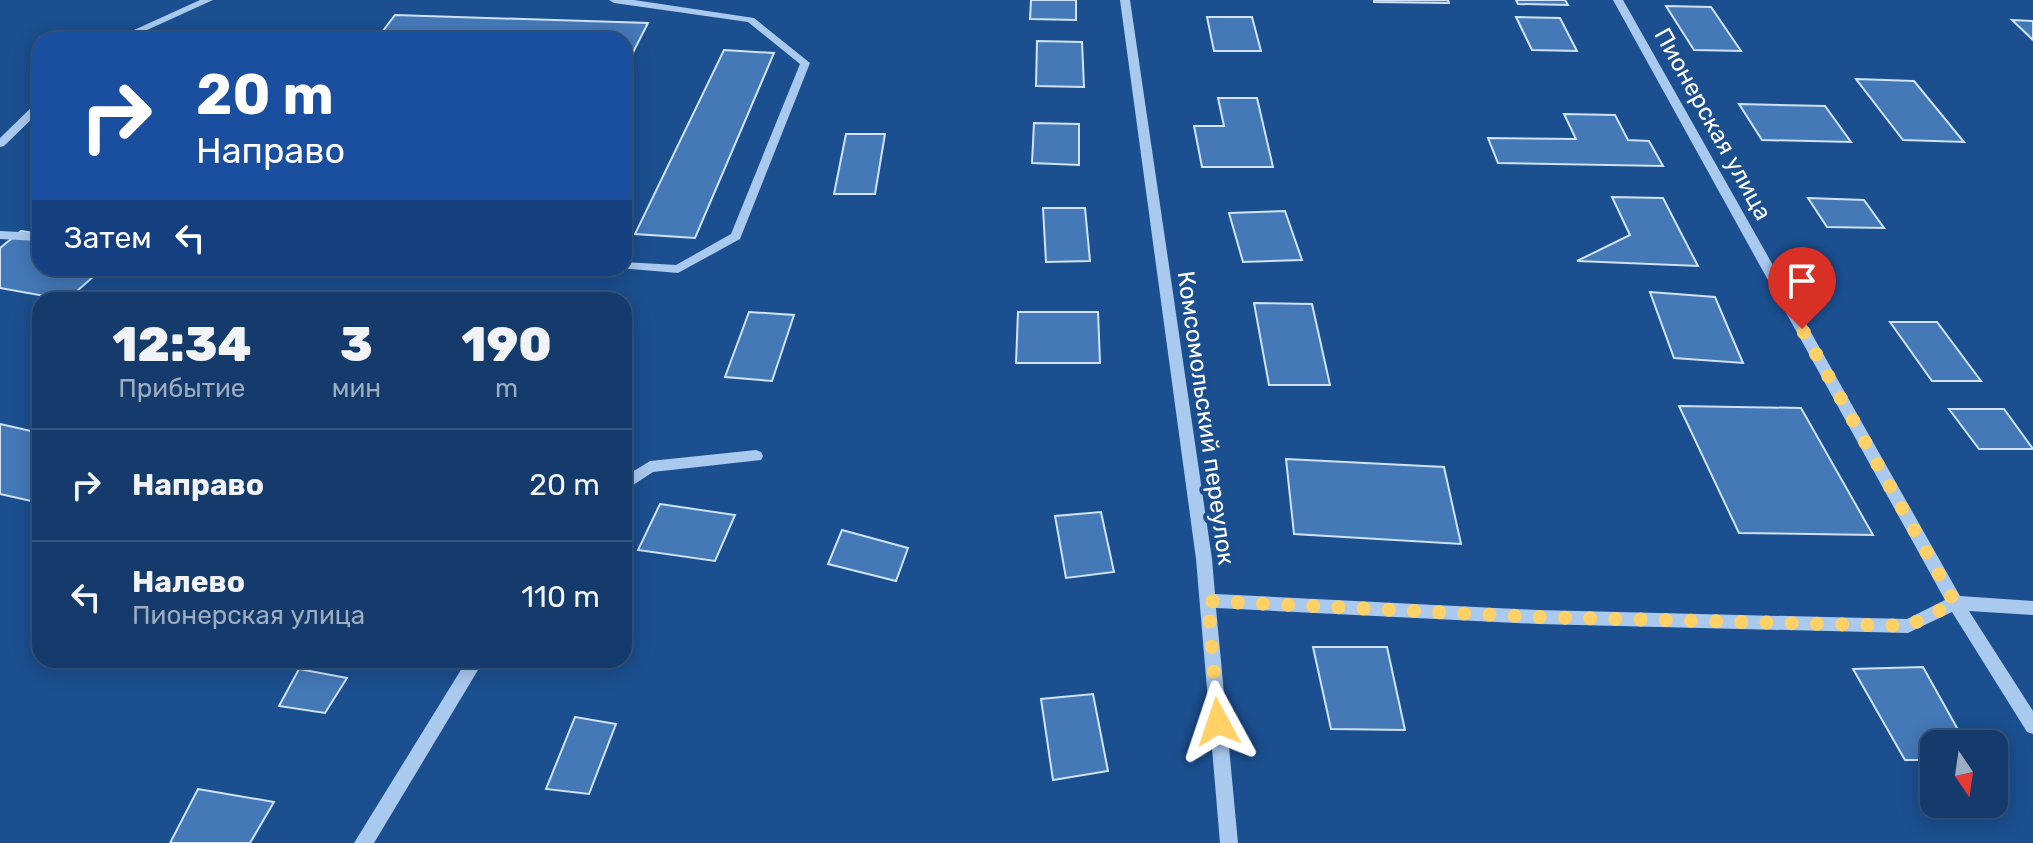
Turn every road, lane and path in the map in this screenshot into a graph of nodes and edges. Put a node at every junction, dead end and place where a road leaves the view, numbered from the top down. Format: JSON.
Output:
{"nodes":[{"id":1,"x":208,"y":0,"type":"edge"},
{"id":2,"x":614,"y":0,"type":"edge"},
{"id":3,"x":1125,"y":0,"type":"edge"},
{"id":4,"x":1618,"y":0,"type":"edge"},
{"id":5,"x":135,"y":32,"type":"edge"},
{"id":6,"x":32,"y":113,"type":"edge"},
{"id":7,"x":0,"y":144,"type":"edge"},
{"id":8,"x":0,"y":235,"type":"edge"},
{"id":9,"x":32,"y":237,"type":"edge"},
{"id":10,"x":632,"y":266,"type":"edge"},
{"id":11,"x":756,"y":456,"type":"dead end"},
{"id":12,"x":632,"y":479,"type":"edge"},
{"id":13,"x":1208,"y":601,"type":"junction"},
{"id":14,"x":1955,"y":603,"type":"junction"},
{"id":15,"x":2033,"y":608,"type":"edge"},
{"id":16,"x":471,"y":668,"type":"edge"},
{"id":17,"x":2033,"y":726,"type":"edge"},
{"id":18,"x":363,"y":843,"type":"edge"},
{"id":19,"x":1229,"y":843,"type":"edge"}],
"edges":[{"from":1,"to":5,"type":"street"},
{"from":2,"to":10,"type":"street"},
{"from":3,"to":13,"type":"street","name":"Комсомольский переулок"},
{"from":4,"to":14,"type":"street","name":"Пионерская улица"},
{"from":6,"to":7,"type":"street"},
{"from":8,"to":9,"type":"street"},
{"from":11,"to":12,"type":"street"},
{"from":13,"to":14,"type":"street"},
{"from":13,"to":19,"type":"street","name":"Комсомольский переулок"},
{"from":14,"to":15,"type":"street"},
{"from":14,"to":17,"type":"street","name":"Пионерская улица"},
{"from":16,"to":18,"type":"street"}]}
